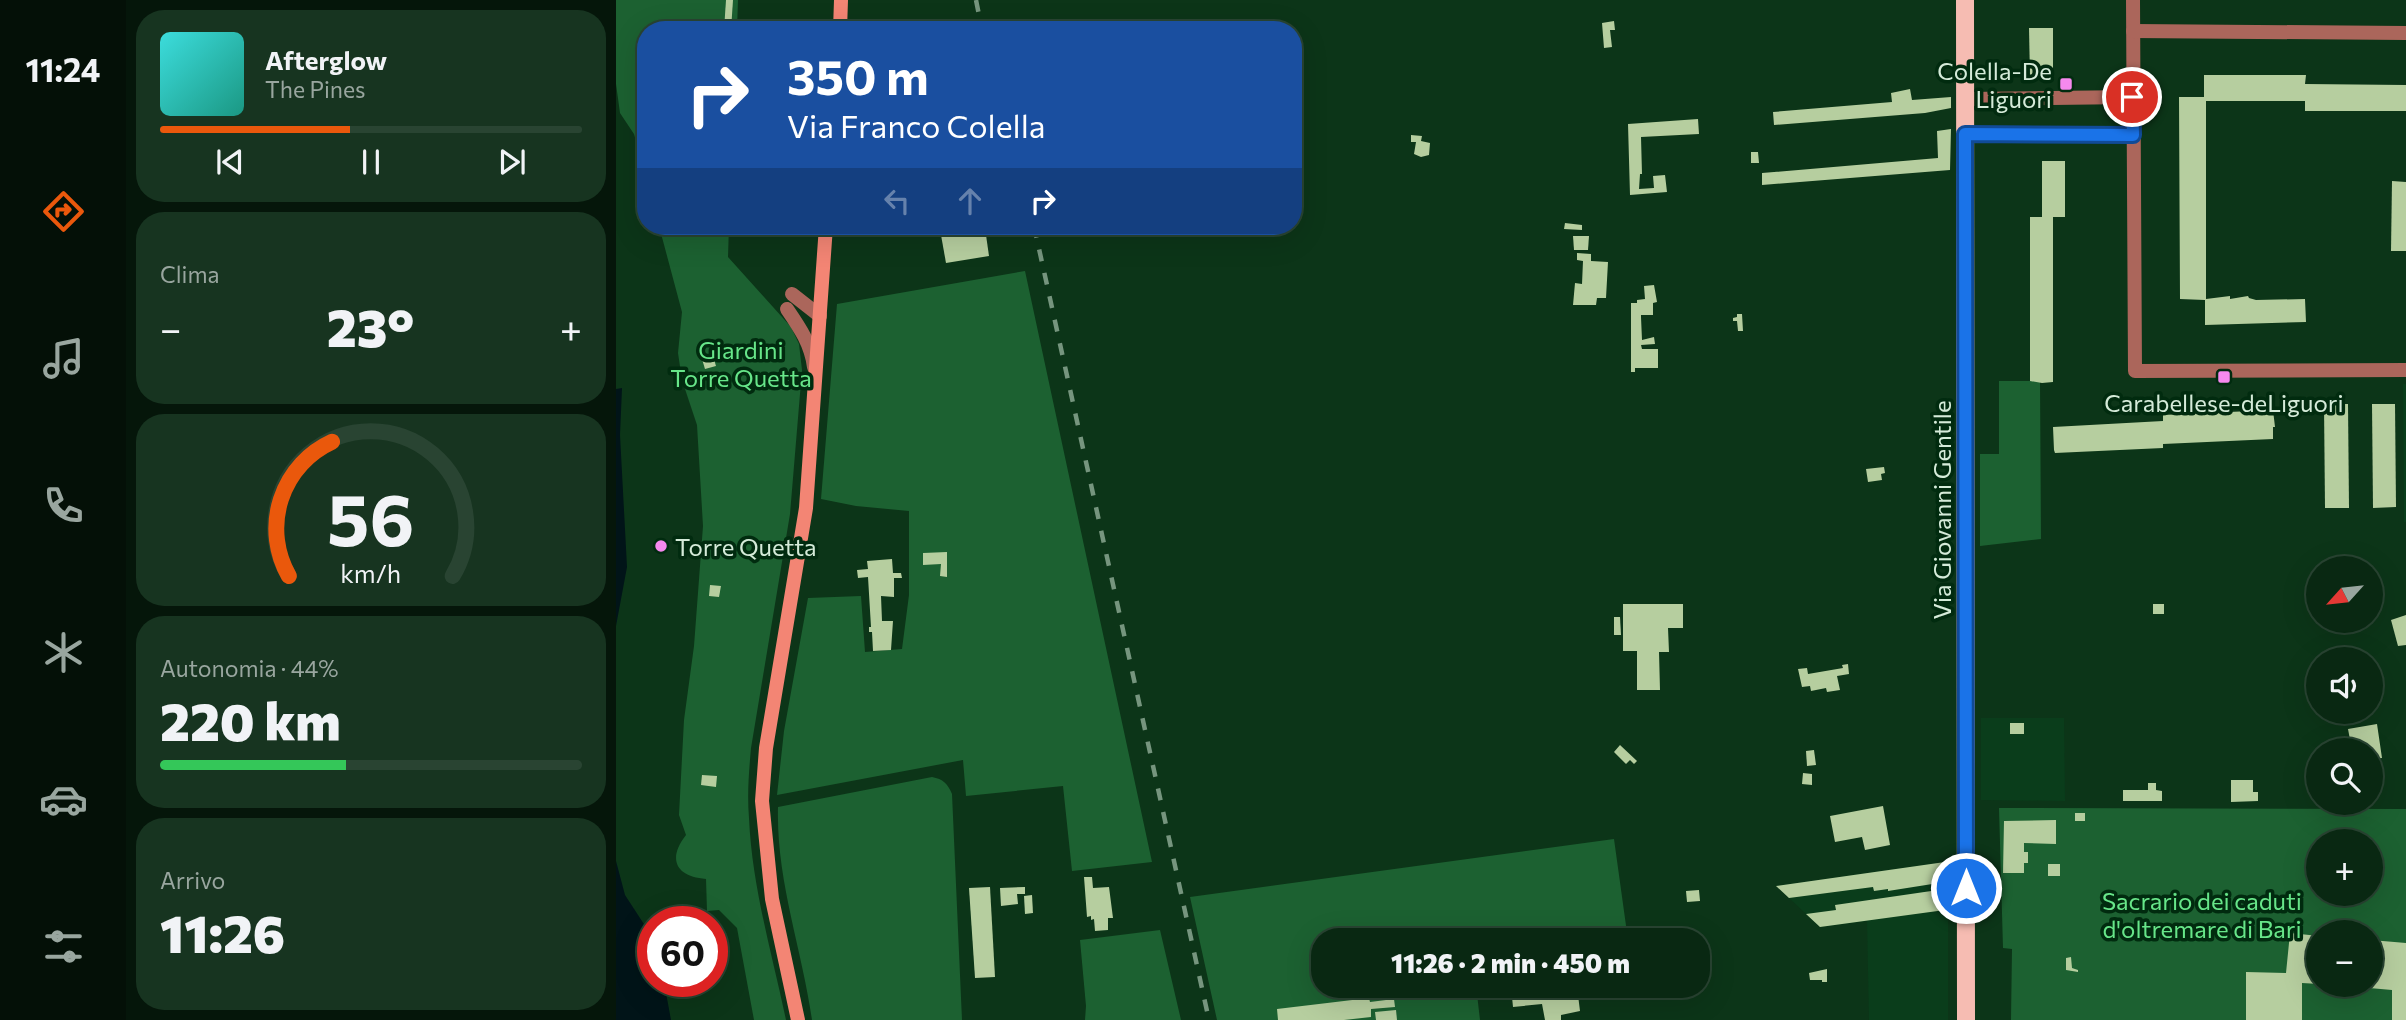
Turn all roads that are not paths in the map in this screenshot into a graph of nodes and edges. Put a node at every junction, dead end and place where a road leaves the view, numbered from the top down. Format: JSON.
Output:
{"nodes":[{"id":1,"x":841,"y":0,"type":"edge"},
{"id":2,"x":1965,"y":0,"type":"edge"},
{"id":3,"x":2133,"y":0,"type":"edge"},
{"id":4,"x":840,"y":21,"type":"edge"},
{"id":5,"x":2133,"y":31,"type":"junction"},
{"id":6,"x":2406,"y":33,"type":"edge"},
{"id":7,"x":2132,"y":97,"type":"junction"},
{"id":8,"x":1965,"y":99,"type":"junction"},
{"id":9,"x":1965,"y":134,"type":"junction"},
{"id":10,"x":2133,"y":135,"type":"junction"},
{"id":11,"x":825,"y":235,"type":"edge"},
{"id":12,"x":820,"y":318,"type":"junction"},
{"id":13,"x":2406,"y":370,"type":"edge"},
{"id":14,"x":816,"y":378,"type":"junction"},
{"id":15,"x":798,"y":1020,"type":"edge"},
{"id":16,"x":1966,"y":1020,"type":"edge"}],
"edges":[{"from":1,"to":4,"type":"main road"},
{"from":2,"to":8,"type":"main road","name":"Via Giovanni Gentile"},
{"from":3,"to":5,"type":"street"},
{"from":5,"to":6,"type":"street"},
{"from":5,"to":7,"type":"street"},
{"from":7,"to":8,"type":"street"},
{"from":7,"to":10,"type":"street"},
{"from":8,"to":9,"type":"main road","name":"Via Giovanni Gentile"},
{"from":9,"to":10,"type":"street"},
{"from":9,"to":16,"type":"main road","name":"Via Giovanni Gentile"},
{"from":10,"to":13,"type":"street"},
{"from":11,"to":12,"type":"main road"},
{"from":12,"to":14,"type":"main road"},
{"from":12,"to":14,"type":"street"},
{"from":14,"to":15,"type":"main road"}]}
